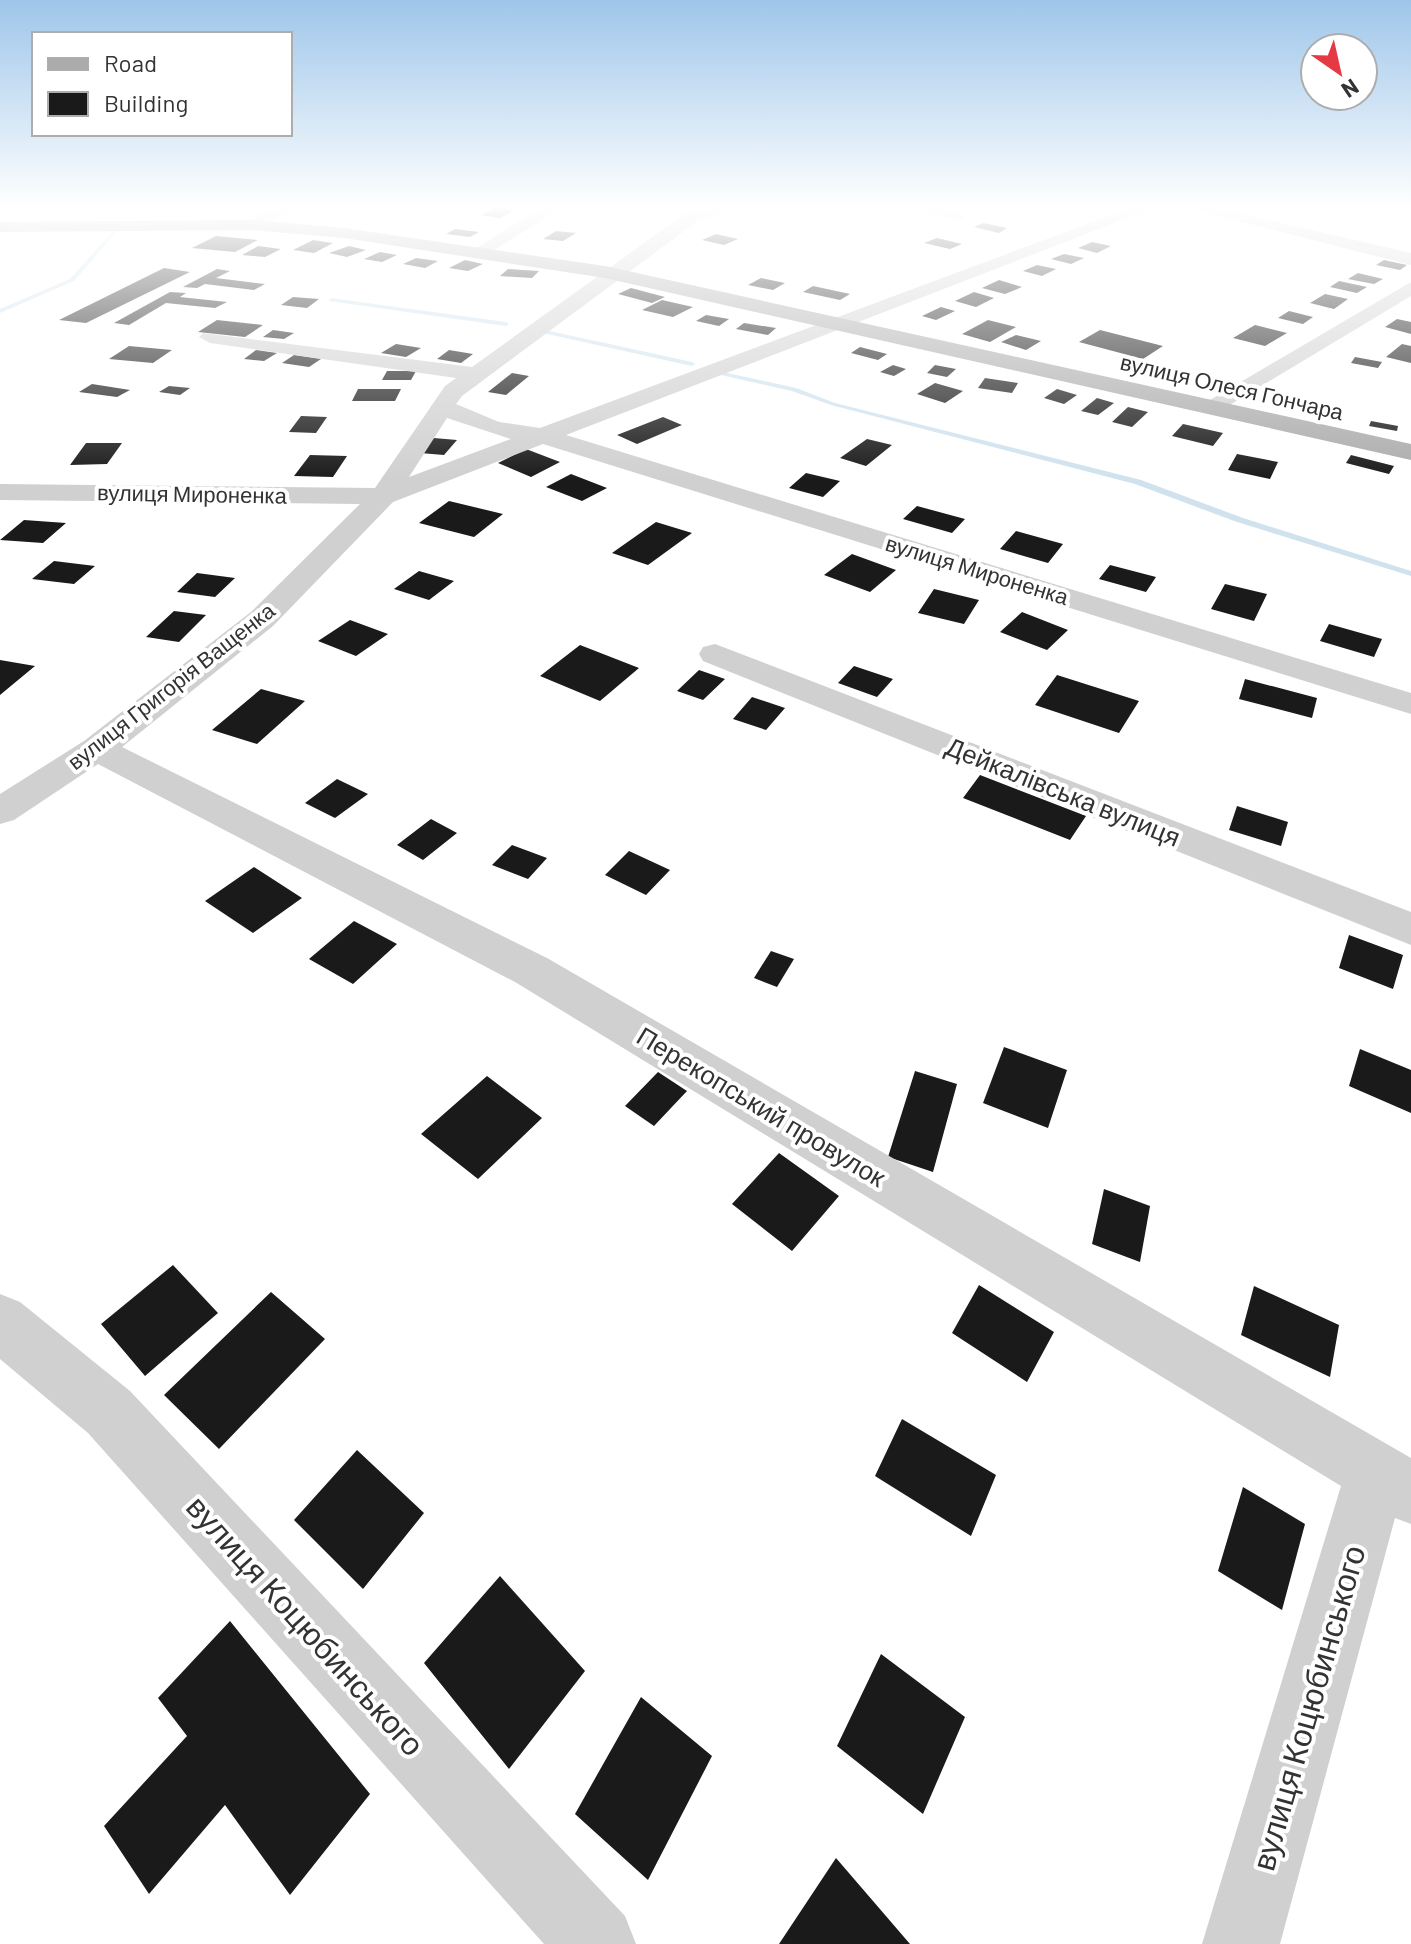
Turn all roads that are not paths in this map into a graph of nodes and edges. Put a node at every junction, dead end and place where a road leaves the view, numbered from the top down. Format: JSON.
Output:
{"nodes":[{"id":1,"x":577,"y":299,"type":"edge"},
{"id":2,"x":728,"y":299,"type":"edge"},
{"id":3,"x":909,"y":299,"type":"edge"},
{"id":4,"x":1393,"y":299,"type":"edge"},
{"id":5,"x":843,"y":324,"type":"junction"},
{"id":6,"x":210,"y":337,"type":"dead end"},
{"id":7,"x":476,"y":374,"type":"junction"},
{"id":8,"x":443,"y":406,"type":"junction"},
{"id":9,"x":1210,"y":407,"type":"junction"},
{"id":10,"x":543,"y":436,"type":"junction"},
{"id":11,"x":1411,"y":452,"type":"edge"},
{"id":12,"x":0,"y":492,"type":"edge"},
{"id":13,"x":383,"y":496,"type":"junction"},
{"id":14,"x":715,"y":654,"type":"dead end"},
{"id":15,"x":1411,"y":704,"type":"edge"},
{"id":16,"x":97,"y":749,"type":"junction"},
{"id":17,"x":0,"y":811,"type":"edge"},
{"id":18,"x":1411,"y":929,"type":"edge"},
{"id":19,"x":0,"y":1322,"type":"edge"},
{"id":20,"x":1394,"y":1482,"type":"edge"},
{"id":21,"x":597,"y":1944,"type":"edge"},
{"id":22,"x":1241,"y":1944,"type":"edge"}],
"edges":[{"from":1,"to":7,"type":"street","name":"вулиця Григорія Ващенка"},
{"from":2,"to":5,"type":"main road","name":"вулиця Олеся Гончара"},
{"from":3,"to":5,"type":"street"},
{"from":4,"to":9,"type":"street"},
{"from":5,"to":9,"type":"main road","name":"вулиця Олеся Гончара"},
{"from":5,"to":10,"type":"street"},
{"from":6,"to":7,"type":"street"},
{"from":7,"to":8,"type":"street","name":"вулиця Григорія Ващенка"},
{"from":8,"to":10,"type":"street","name":"вулиця Мироненка"},
{"from":8,"to":13,"type":"street","name":"вулиця Григорія Ващенка"},
{"from":9,"to":11,"type":"main road","name":"вулиця Олеся Гончара"},
{"from":10,"to":13,"type":"street"},
{"from":10,"to":15,"type":"street","name":"вулиця Мироненка"},
{"from":12,"to":13,"type":"street","name":"вулиця Мироненка"},
{"from":13,"to":16,"type":"street","name":"вулиця Григорія Ващенка"},
{"from":14,"to":18,"type":"street","name":"Дейкалівська вулиця"},
{"from":16,"to":17,"type":"street","name":"вулиця Григорія Ващенка"},
{"from":16,"to":20,"type":"street","name":"Перекопський провулок"},
{"from":19,"to":21,"type":"street","name":"вулиця Коцюбинського"},
{"from":20,"to":22,"type":"street","name":"вулиця Коцюбинського"}]}
